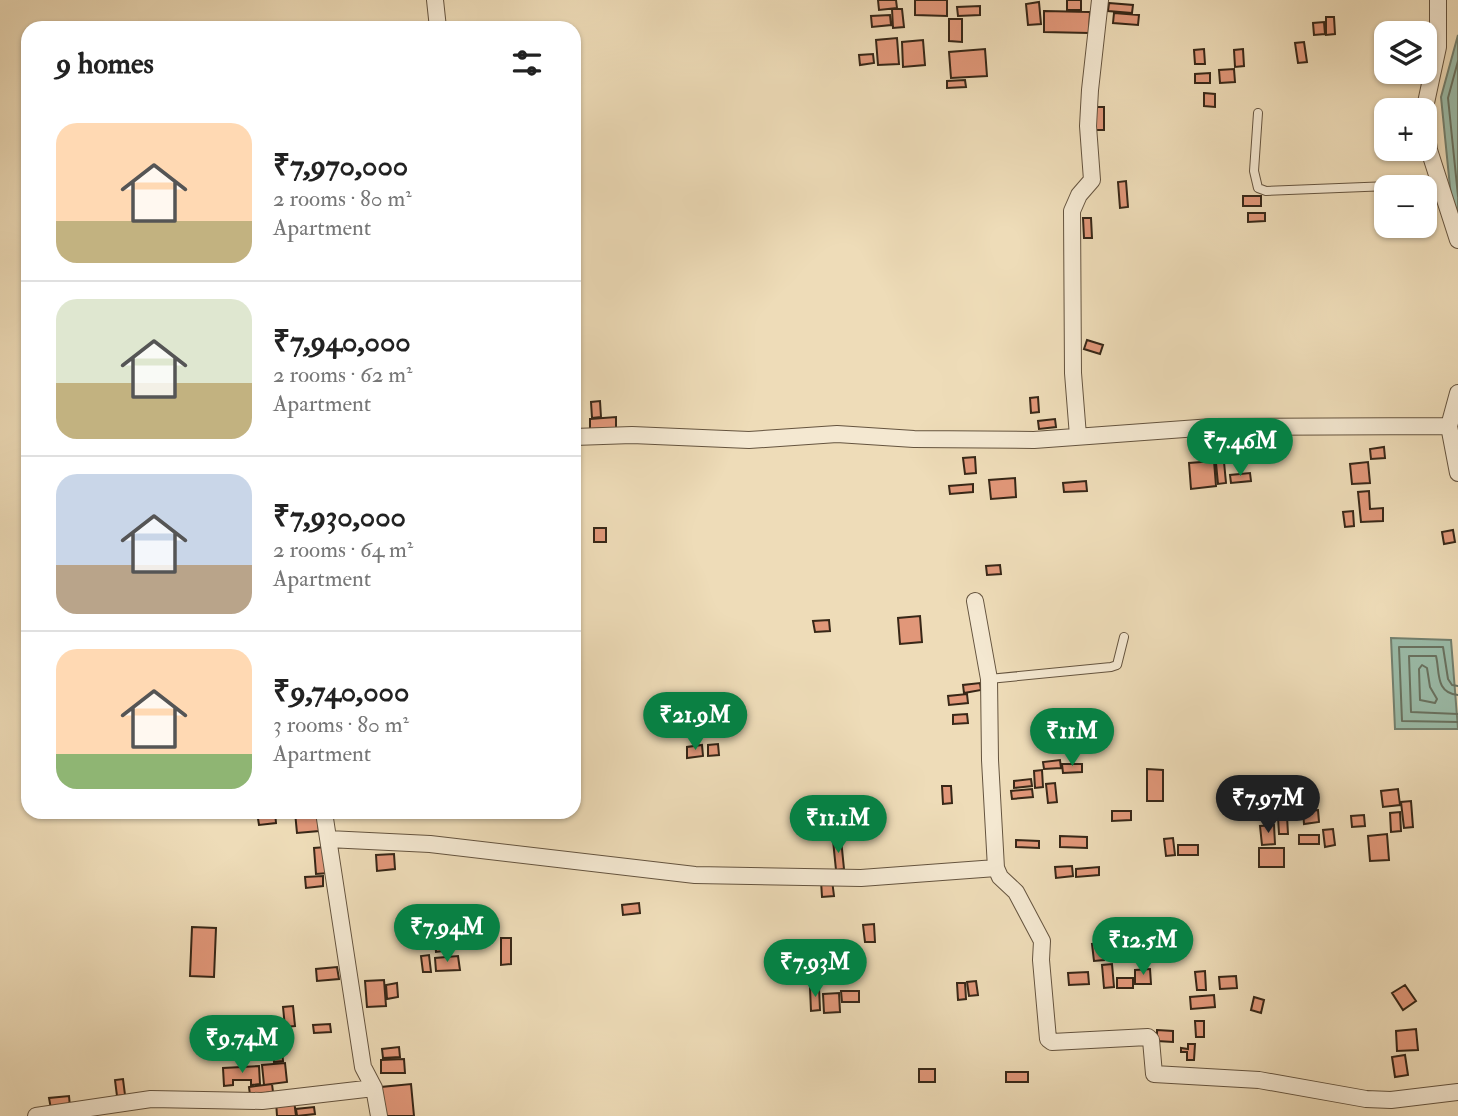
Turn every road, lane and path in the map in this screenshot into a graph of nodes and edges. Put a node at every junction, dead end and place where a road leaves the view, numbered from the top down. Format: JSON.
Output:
{"nodes":[{"id":1,"x":435,"y":0,"type":"edge"},
{"id":2,"x":1100,"y":0,"type":"edge"},
{"id":3,"x":1438,"y":0,"type":"edge"},
{"id":4,"x":437,"y":21,"type":"edge"},
{"id":5,"x":1427,"y":98,"type":"edge"},
{"id":6,"x":1258,"y":113,"type":"dead end"},
{"id":7,"x":1433,"y":161,"type":"edge"},
{"id":8,"x":1440,"y":184,"type":"junction"},
{"id":9,"x":1458,"y":240,"type":"edge"},
{"id":10,"x":1458,"y":393,"type":"edge"},
{"id":11,"x":1449,"y":426,"type":"junction"},
{"id":12,"x":1078,"y":436,"type":"junction"},
{"id":13,"x":581,"y":437,"type":"edge"},
{"id":14,"x":1458,"y":473,"type":"edge"},
{"id":15,"x":975,"y":601,"type":"dead end"},
{"id":16,"x":1124,"y":637,"type":"dead end"},
{"id":17,"x":989,"y":678,"type":"junction"},
{"id":18,"x":325,"y":819,"type":"edge"},
{"id":19,"x":328,"y":839,"type":"junction"},
{"id":20,"x":996,"y":868,"type":"junction"},
{"id":21,"x":374,"y":1088,"type":"junction"},
{"id":22,"x":1458,"y":1092,"type":"edge"},
{"id":23,"x":36,"y":1116,"type":"edge"},
{"id":24,"x":379,"y":1116,"type":"edge"}],
"edges":[{"from":1,"to":4,"type":"street"},
{"from":2,"to":12,"type":"street"},
{"from":3,"to":5,"type":"street"},
{"from":6,"to":8,"type":"lane"},
{"from":7,"to":8,"type":"street"},
{"from":8,"to":9,"type":"street"},
{"from":10,"to":11,"type":"street"},
{"from":11,"to":12,"type":"street"},
{"from":11,"to":14,"type":"street"},
{"from":12,"to":13,"type":"street"},
{"from":15,"to":17,"type":"street"},
{"from":16,"to":17,"type":"lane"},
{"from":17,"to":20,"type":"street"},
{"from":18,"to":19,"type":"street"},
{"from":19,"to":20,"type":"street"},
{"from":19,"to":21,"type":"street"},
{"from":20,"to":22,"type":"street"},
{"from":21,"to":23,"type":"street"},
{"from":21,"to":24,"type":"street"}]}
